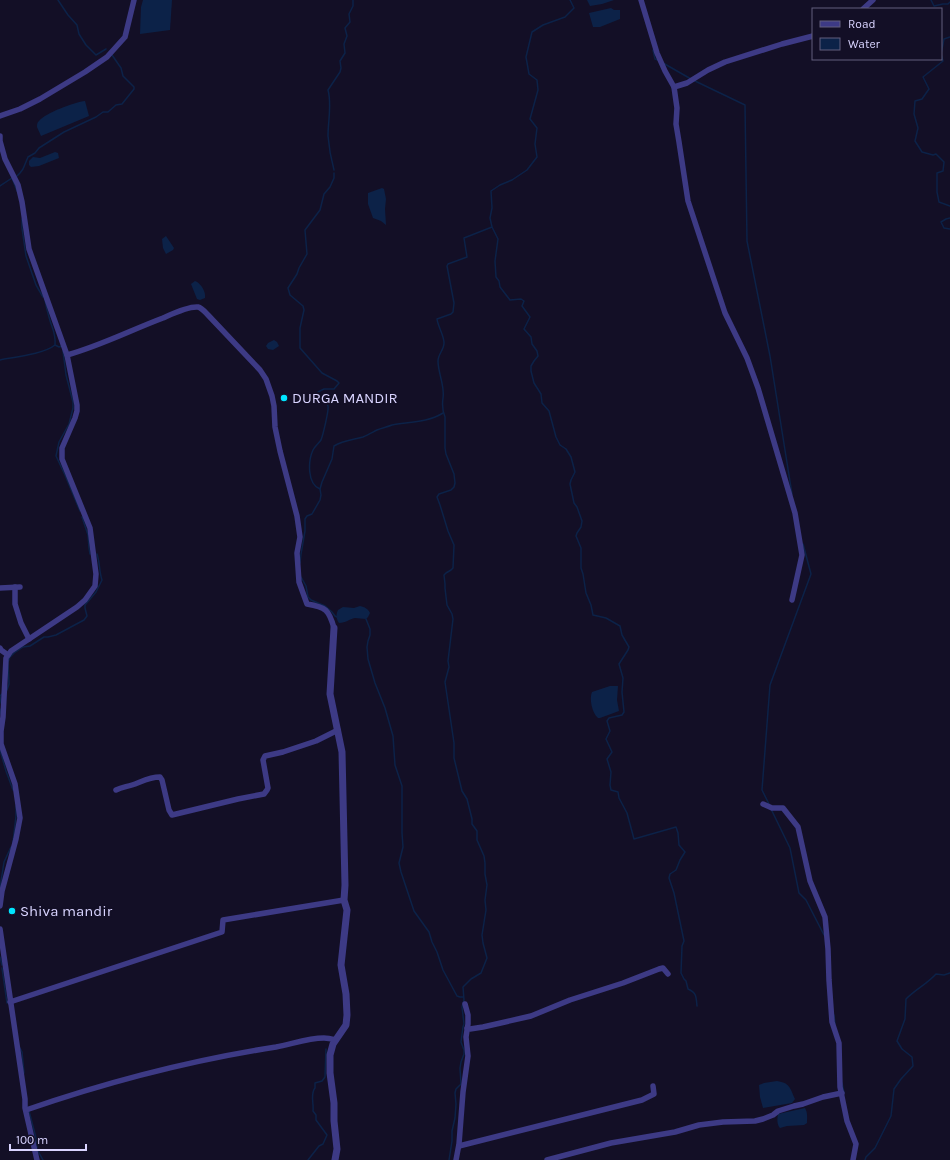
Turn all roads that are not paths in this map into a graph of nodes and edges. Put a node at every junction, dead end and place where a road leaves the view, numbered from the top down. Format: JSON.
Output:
{"nodes":[{"id":1,"x":134,"y":0,"type":"edge"},
{"id":2,"x":640,"y":0,"type":"edge"},
{"id":3,"x":873,"y":0,"type":"edge"},
{"id":4,"x":864,"y":8,"type":"edge"},
{"id":5,"x":812,"y":36,"type":"edge"},
{"id":6,"x":674,"y":88,"type":"junction"},
{"id":7,"x":0,"y":116,"type":"edge"},
{"id":8,"x":0,"y":136,"type":"edge"},
{"id":9,"x":67,"y":355,"type":"junction"},
{"id":10,"x":0,"y":588,"type":"edge"},
{"id":11,"x":792,"y":600,"type":"dead end"},
{"id":12,"x":334,"y":628,"type":"joint"},
{"id":13,"x":29,"y":639,"type":"junction"},
{"id":14,"x":0,"y":648,"type":"edge"},
{"id":15,"x":8,"y":655,"type":"junction"},
{"id":16,"x":1,"y":717,"type":"edge"},
{"id":17,"x":338,"y":730,"type":"junction"},
{"id":18,"x":116,"y":790,"type":"dead end"},
{"id":19,"x":763,"y":804,"type":"dead end"},
{"id":20,"x":344,"y":900,"type":"junction"},
{"id":21,"x":0,"y":906,"type":"edge"},
{"id":22,"x":0,"y":929,"type":"edge"},
{"id":23,"x":2,"y":967,"type":"edge"},
{"id":24,"x":668,"y":974,"type":"dead end"},
{"id":25,"x":10,"y":1002,"type":"junction"},
{"id":26,"x":465,"y":1004,"type":"dead end"},
{"id":27,"x":467,"y":1028,"type":"junction"},
{"id":28,"x":336,"y":1040,"type":"junction"},
{"id":29,"x":653,"y":1086,"type":"dead end"},
{"id":30,"x":842,"y":1093,"type":"junction"},
{"id":31,"x":26,"y":1110,"type":"junction"},
{"id":32,"x":459,"y":1146,"type":"junction"},
{"id":33,"x":37,"y":1160,"type":"edge"},
{"id":34,"x":335,"y":1160,"type":"edge"},
{"id":35,"x":456,"y":1160,"type":"edge"},
{"id":36,"x":547,"y":1160,"type":"edge"},
{"id":37,"x":853,"y":1160,"type":"edge"}],
"edges":[{"from":1,"to":7,"type":"street"},
{"from":2,"to":6,"type":"street"},
{"from":3,"to":4,"type":"street"},
{"from":5,"to":6,"type":"street"},
{"from":6,"to":11,"type":"street"},
{"from":8,"to":9,"type":"street"},
{"from":9,"to":12,"type":"street"},
{"from":9,"to":13,"type":"street"},
{"from":10,"to":13,"type":"street"},
{"from":12,"to":17,"type":"street"},
{"from":13,"to":15,"type":"street"},
{"from":14,"to":15,"type":"street"},
{"from":15,"to":16,"type":"street"},
{"from":16,"to":21,"type":"street"},
{"from":17,"to":18,"type":"street"},
{"from":17,"to":20,"type":"street"},
{"from":19,"to":30,"type":"street"},
{"from":20,"to":25,"type":"street"},
{"from":20,"to":28,"type":"street"},
{"from":22,"to":23,"type":"street"},
{"from":23,"to":25,"type":"street"},
{"from":24,"to":27,"type":"street"},
{"from":25,"to":31,"type":"street"},
{"from":26,"to":27,"type":"street"},
{"from":27,"to":32,"type":"street"},
{"from":28,"to":31,"type":"street"},
{"from":28,"to":34,"type":"street"},
{"from":29,"to":32,"type":"street"},
{"from":30,"to":36,"type":"street"},
{"from":30,"to":37,"type":"street"},
{"from":31,"to":33,"type":"street"},
{"from":32,"to":35,"type":"street"}]}
